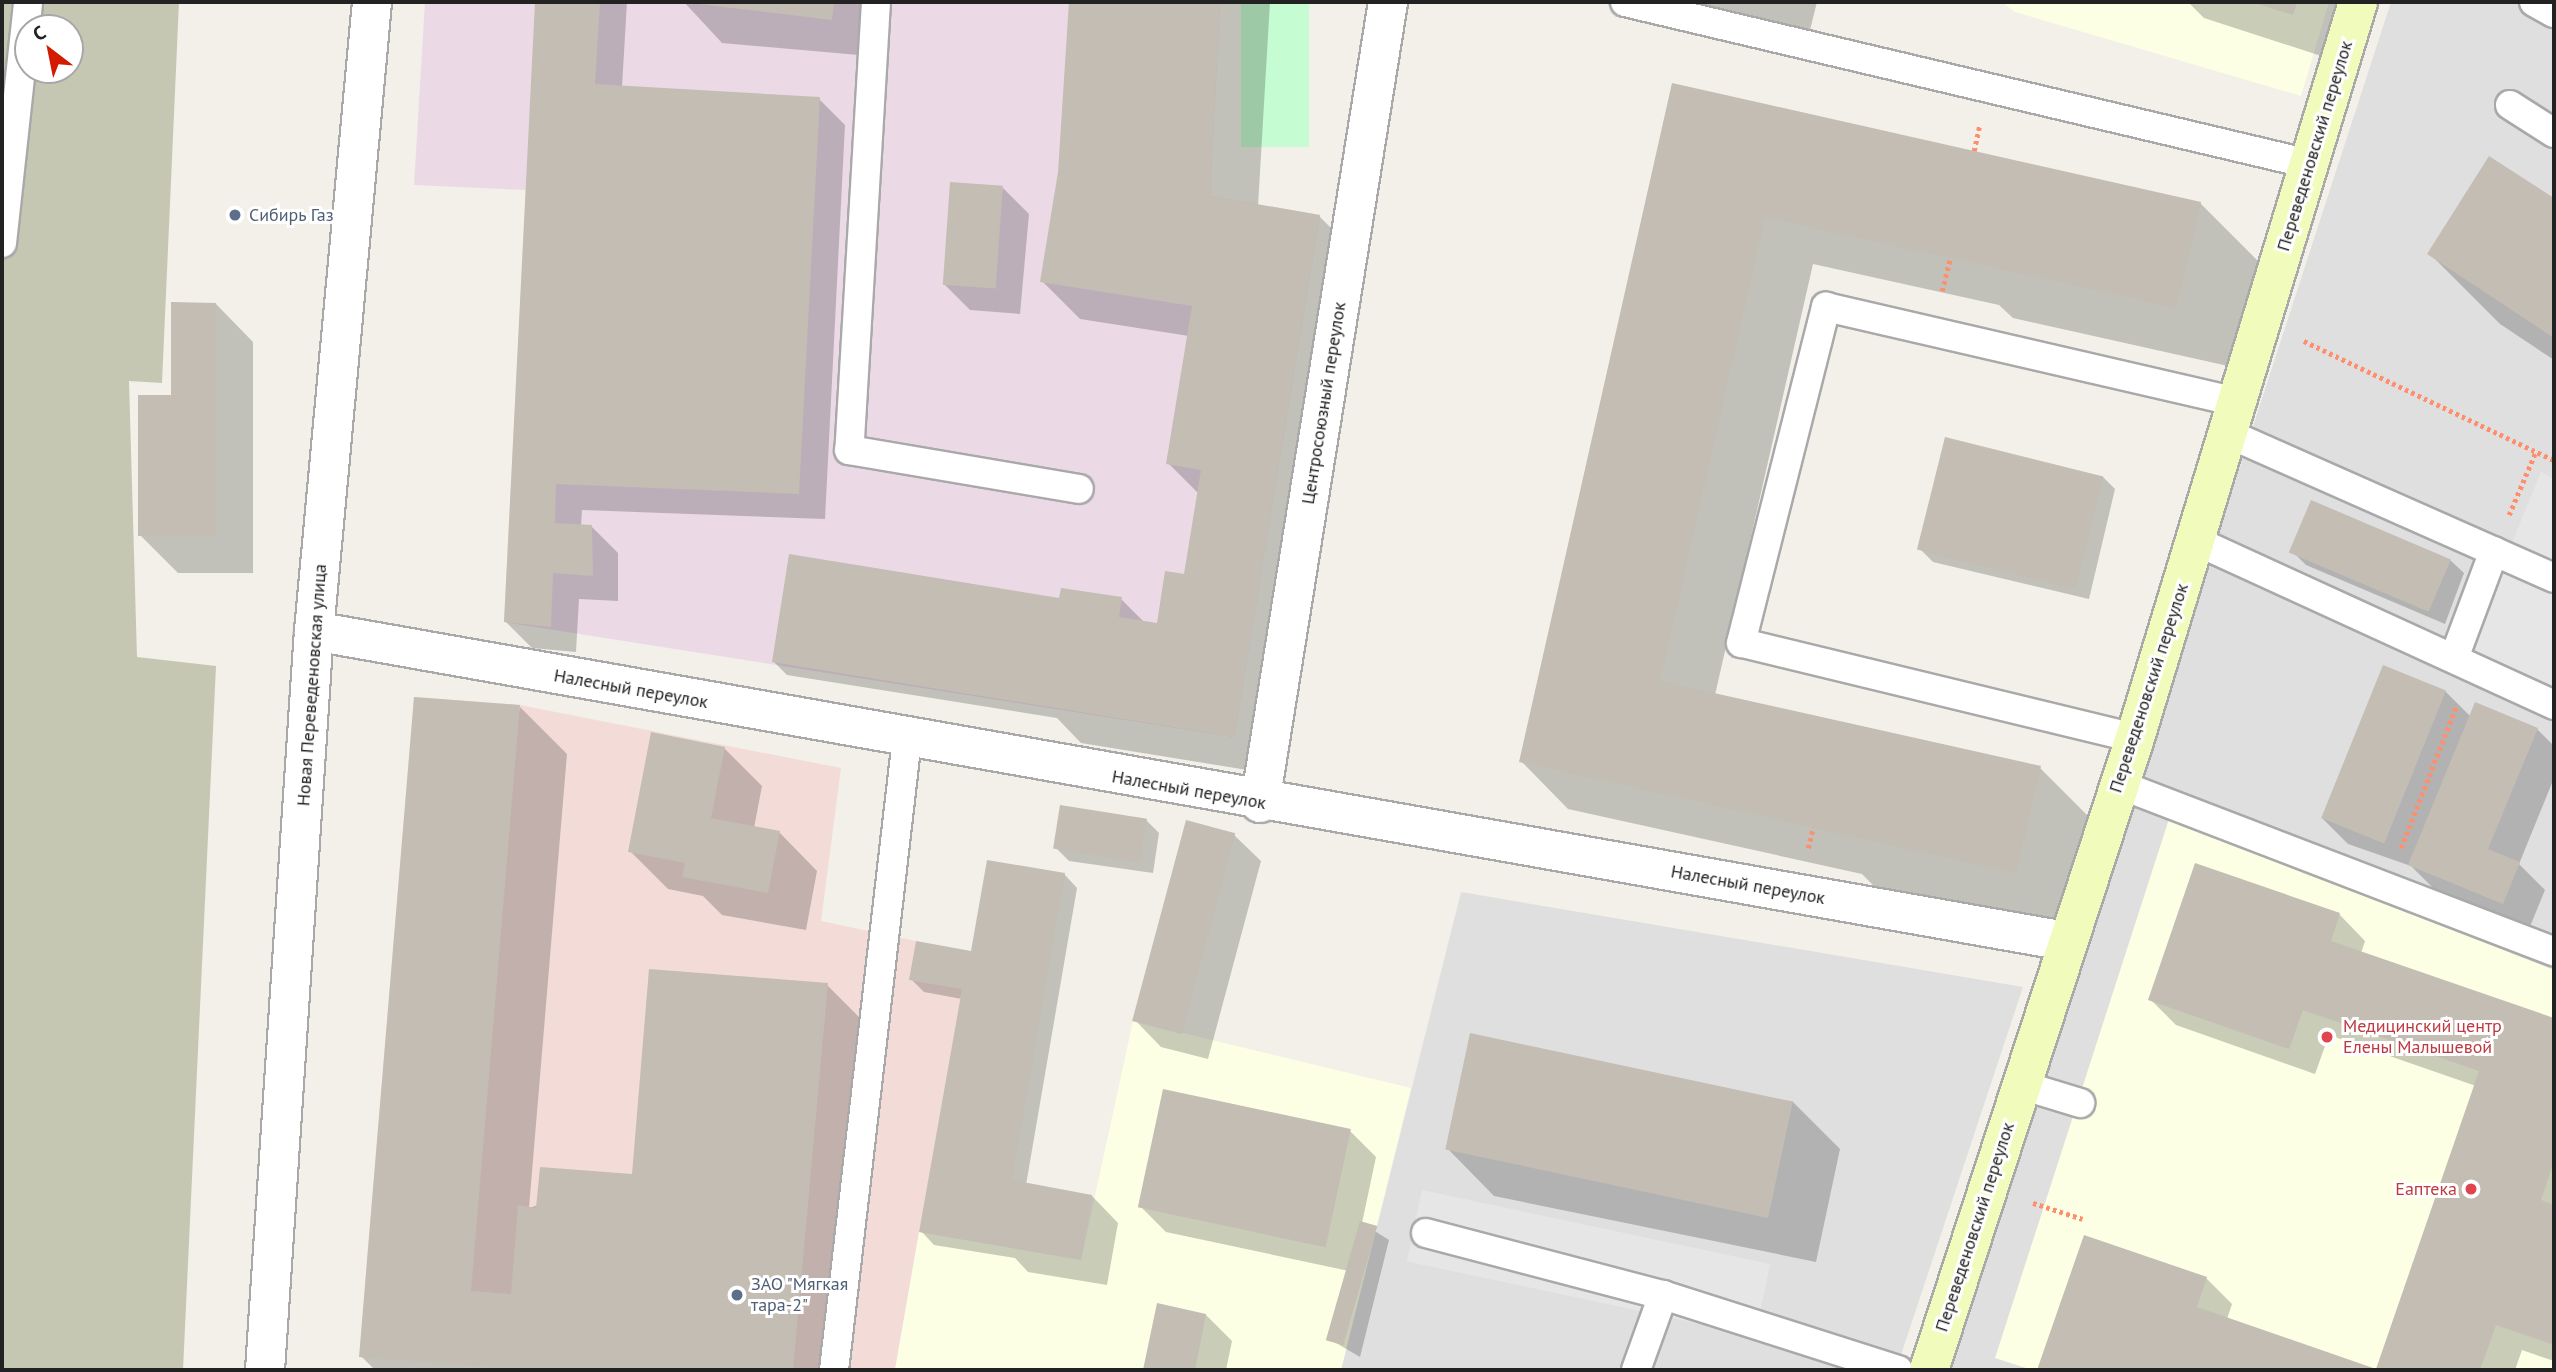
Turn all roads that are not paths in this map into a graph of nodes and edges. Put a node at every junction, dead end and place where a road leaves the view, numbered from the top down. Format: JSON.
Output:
{"nodes":[{"id":1,"x":28,"y":2,"type":"edge"},
{"id":2,"x":372,"y":2,"type":"edge"},
{"id":3,"x":876,"y":2,"type":"edge"},
{"id":4,"x":1388,"y":2,"type":"edge"},
{"id":5,"x":1625,"y":2,"type":"edge"},
{"id":6,"x":2358,"y":2,"type":"edge"},
{"id":7,"x":2534,"y":2,"type":"edge"},
{"id":8,"x":2554,"y":13,"type":"edge"},
{"id":9,"x":2510,"y":105,"type":"dead end"},
{"id":10,"x":2554,"y":133,"type":"edge"},
{"id":11,"x":2310,"y":164,"type":"junction"},
{"id":12,"x":2,"y":243,"type":"edge"},
{"id":13,"x":2233,"y":418,"type":"junction"},
{"id":14,"x":1079,"y":489,"type":"dead end"},
{"id":15,"x":2196,"y":541,"type":"junction"},
{"id":16,"x":2494,"y":551,"type":"junction"},
{"id":17,"x":2554,"y":578,"type":"edge"},
{"id":18,"x":314,"y":631,"type":"junction"},
{"id":19,"x":2463,"y":663,"type":"junction"},
{"id":20,"x":2554,"y":705,"type":"edge"},
{"id":21,"x":2135,"y":738,"type":"junction"},
{"id":22,"x":907,"y":739,"type":"junction"},
{"id":23,"x":2118,"y":784,"type":"junction"},
{"id":24,"x":1260,"y":803,"type":"junction"},
{"id":25,"x":2065,"y":941,"type":"junction"},
{"id":26,"x":2554,"y":951,"type":"edge"},
{"id":27,"x":2021,"y":1085,"type":"junction"},
{"id":28,"x":2080,"y":1102,"type":"dead end"},
{"id":29,"x":1426,"y":1233,"type":"dead end"},
{"id":30,"x":1663,"y":1295,"type":"junction"},
{"id":31,"x":265,"y":1370,"type":"edge"},
{"id":32,"x":834,"y":1370,"type":"edge"},
{"id":33,"x":1636,"y":1370,"type":"edge"},
{"id":34,"x":1898,"y":1370,"type":"edge"},
{"id":35,"x":1928,"y":1370,"type":"edge"}],
"edges":[{"from":1,"to":12,"type":"lane"},
{"from":2,"to":18,"type":"street","name":"Новая Переведеновская улица"},
{"from":3,"to":14,"type":"lane"},
{"from":4,"to":24,"type":"street","name":"Центросоюзный переулок"},
{"from":5,"to":11,"type":"lane"},
{"from":6,"to":11,"type":"street","name":"Переведеновский переулок"},
{"from":7,"to":8,"type":"lane"},
{"from":9,"to":10,"type":"lane"},
{"from":11,"to":13,"type":"street","name":"Переведеновский переулок"},
{"from":13,"to":15,"type":"street","name":"Переведеновский переулок"},
{"from":13,"to":16,"type":"lane"},
{"from":13,"to":21,"type":"lane"},
{"from":15,"to":19,"type":"lane"},
{"from":15,"to":21,"type":"street","name":"Переведеновский переулок"},
{"from":16,"to":17,"type":"lane"},
{"from":16,"to":19,"type":"lane"},
{"from":18,"to":22,"type":"street","name":"Налесный переулок"},
{"from":18,"to":31,"type":"street","name":"Новая Переведеновская улица"},
{"from":19,"to":20,"type":"lane"},
{"from":21,"to":23,"type":"street","name":"Переведеновский переулок"},
{"from":22,"to":24,"type":"street","name":"Налесный переулок"},
{"from":22,"to":32,"type":"lane"},
{"from":23,"to":25,"type":"street","name":"Переведеновский переулок"},
{"from":23,"to":26,"type":"lane"},
{"from":24,"to":25,"type":"street","name":"Налесный переулок"},
{"from":25,"to":27,"type":"street","name":"Переведеновский переулок"},
{"from":27,"to":28,"type":"lane"},
{"from":27,"to":35,"type":"street","name":"Переведеновский переулок"},
{"from":29,"to":30,"type":"lane"},
{"from":30,"to":33,"type":"lane"},
{"from":30,"to":34,"type":"lane"}]}
